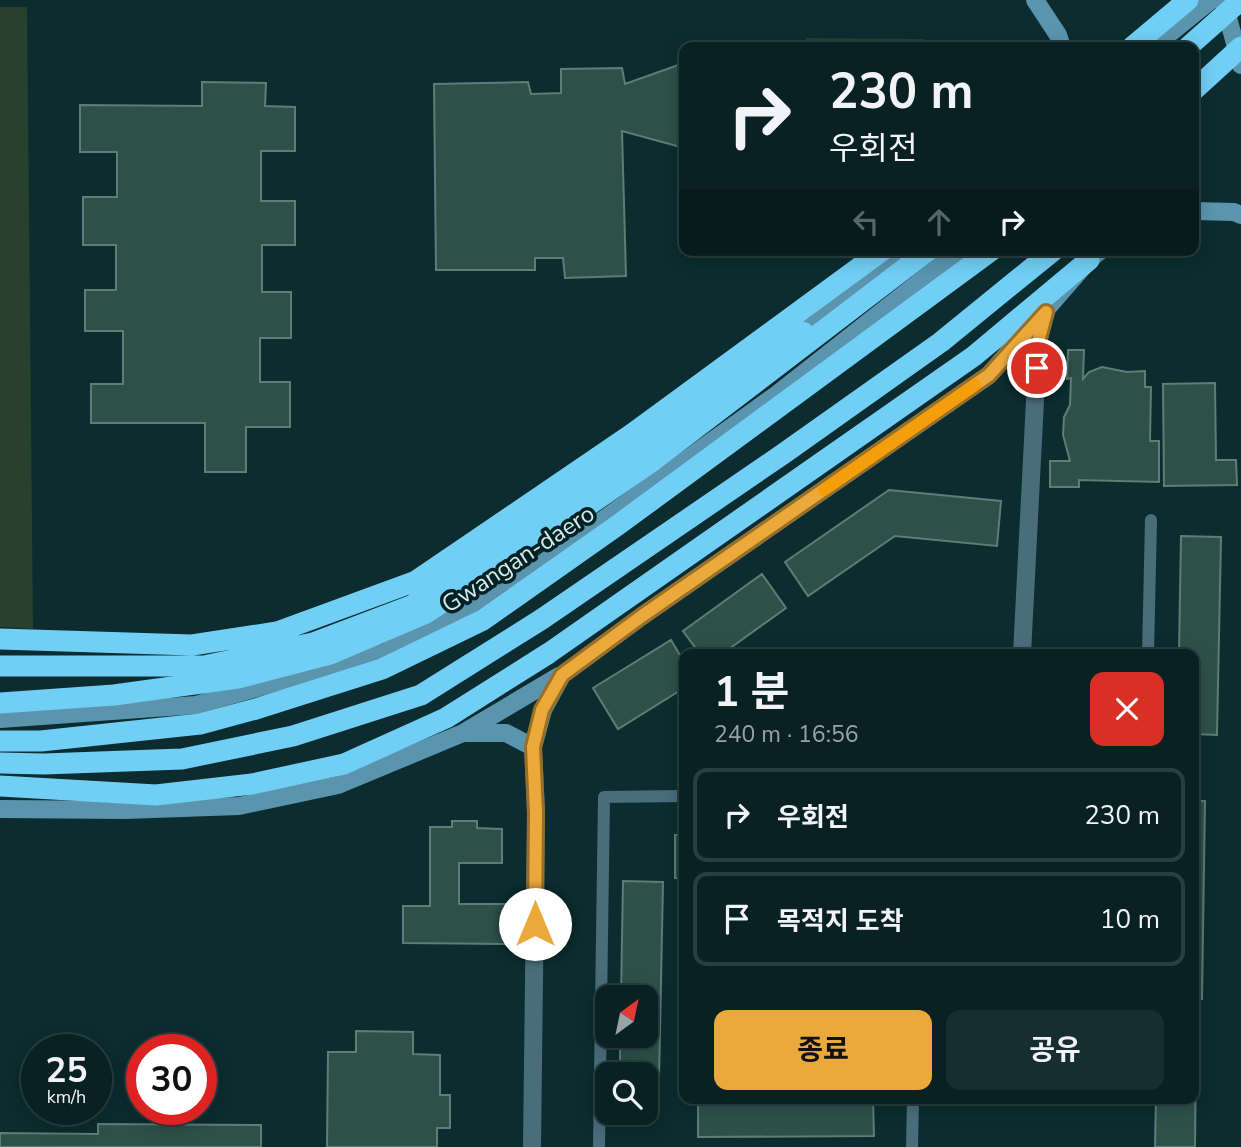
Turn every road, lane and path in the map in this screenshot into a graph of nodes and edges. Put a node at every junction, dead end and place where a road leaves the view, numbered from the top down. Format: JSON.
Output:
{"nodes":[{"id":1,"x":1035,"y":0,"type":"edge"},
{"id":2,"x":1188,"y":0,"type":"edge"},
{"id":3,"x":1211,"y":0,"type":"edge"},
{"id":4,"x":1223,"y":0,"type":"edge"},
{"id":5,"x":1241,"y":0,"type":"edge"},
{"id":6,"x":1060,"y":42,"type":"edge"},
{"id":7,"x":1138,"y":42,"type":"edge"},
{"id":8,"x":1159,"y":42,"type":"edge"},
{"id":9,"x":1194,"y":42,"type":"edge"},
{"id":10,"x":1241,"y":47,"type":"edge"},
{"id":11,"x":1241,"y":65,"type":"edge"},
{"id":12,"x":1199,"y":85,"type":"edge"},
{"id":13,"x":1199,"y":211,"type":"edge"},
{"id":14,"x":1241,"y":215,"type":"edge"},
{"id":15,"x":875,"y":256,"type":"edge"},
{"id":16,"x":897,"y":256,"type":"edge"},
{"id":17,"x":921,"y":256,"type":"edge"},
{"id":18,"x":952,"y":256,"type":"edge"},
{"id":19,"x":984,"y":256,"type":"edge"},
{"id":20,"x":1047,"y":256,"type":"edge"},
{"id":21,"x":1096,"y":256,"type":"edge"},
{"id":22,"x":1096,"y":256,"type":"edge"},
{"id":23,"x":1046,"y":312,"type":"junction"},
{"id":24,"x":803,"y":332,"type":"junction"},
{"id":25,"x":776,"y":395,"type":"junction"},
{"id":26,"x":1151,"y":520,"type":"dead end"},
{"id":27,"x":0,"y":639,"type":"edge"},
{"id":28,"x":1022,"y":649,"type":"edge"},
{"id":29,"x":1148,"y":649,"type":"edge"},
{"id":30,"x":0,"y":666,"type":"edge"},
{"id":31,"x":562,"y":675,"type":"junction"},
{"id":32,"x":0,"y":703,"type":"edge"},
{"id":33,"x":0,"y":719,"type":"edge"},
{"id":34,"x":463,"y":733,"type":"junction"},
{"id":35,"x":0,"y":741,"type":"edge"},
{"id":36,"x":533,"y":747,"type":"junction"},
{"id":37,"x":0,"y":763,"type":"edge"},
{"id":38,"x":0,"y":786,"type":"edge"},
{"id":39,"x":679,"y":796,"type":"edge"},
{"id":40,"x":0,"y":809,"type":"edge"},
{"id":41,"x":913,"y":1104,"type":"edge"},
{"id":42,"x":532,"y":1147,"type":"edge"},
{"id":43,"x":599,"y":1147,"type":"edge"},
{"id":44,"x":912,"y":1147,"type":"edge"}],
"edges":[{"from":1,"to":6,"type":"main road"},
{"from":2,"to":7,"type":"highway"},
{"from":3,"to":8,"type":"main road"},
{"from":4,"to":11,"type":"main road"},
{"from":5,"to":9,"type":"highway","bridge":true},
{"from":10,"to":12,"type":"highway","bridge":true},
{"from":13,"to":14,"type":"main road"},
{"from":15,"to":27,"type":"highway"},
{"from":16,"to":24,"type":"main road"},
{"from":17,"to":32,"type":"highway","name":"Gwangan-daero","bridge":true},
{"from":18,"to":25,"type":"main road"},
{"from":19,"to":35,"type":"highway","name":"Gwangan-daero"},
{"from":20,"to":37,"type":"highway"},
{"from":21,"to":23,"type":"main road"},
{"from":22,"to":38,"type":"highway"},
{"from":23,"to":28,"type":"street"},
{"from":23,"to":31,"type":"main road"},
{"from":24,"to":25,"type":"main road"},
{"from":24,"to":30,"type":"highway"},
{"from":25,"to":33,"type":"main road"},
{"from":26,"to":29,"type":"lane"},
{"from":31,"to":34,"type":"main road"},
{"from":31,"to":36,"type":"main road"},
{"from":34,"to":36,"type":"main road"},
{"from":34,"to":40,"type":"main road"},
{"from":36,"to":42,"type":"street"},
{"from":39,"to":43,"type":"lane"},
{"from":41,"to":44,"type":"lane"}]}
